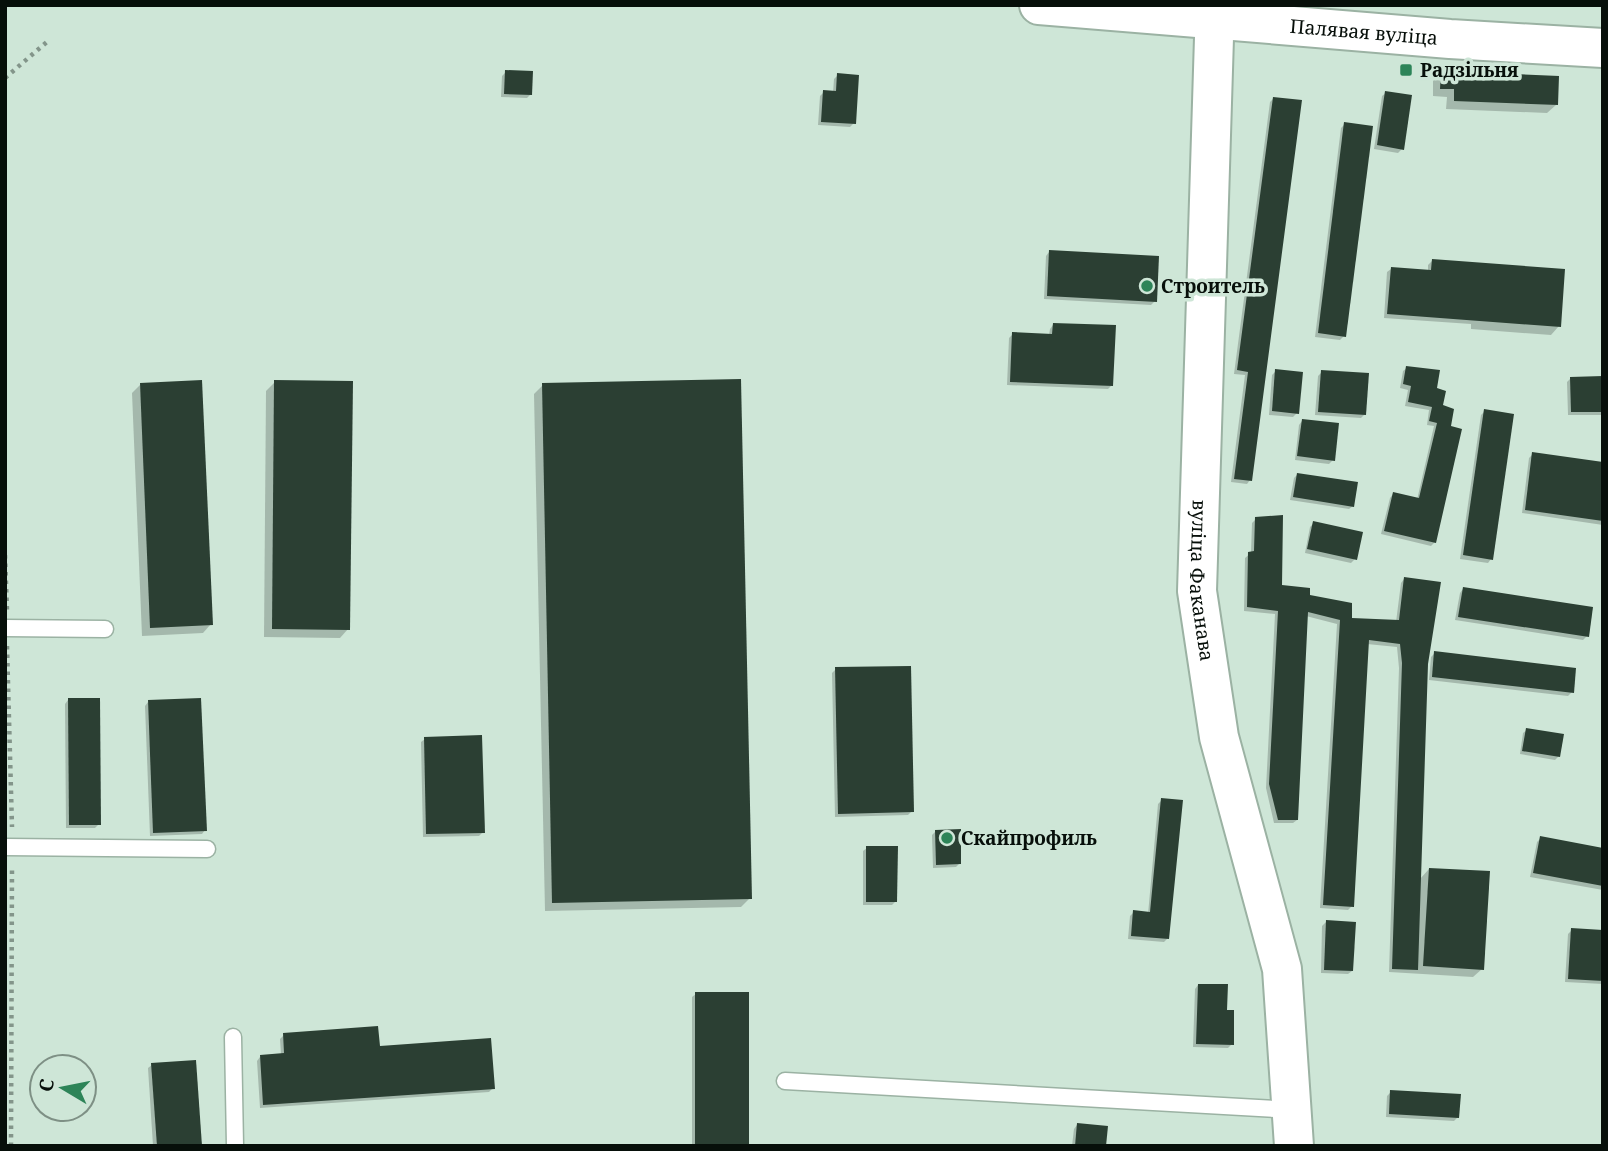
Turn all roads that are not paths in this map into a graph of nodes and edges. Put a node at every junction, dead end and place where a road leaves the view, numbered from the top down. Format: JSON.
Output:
{"nodes":[{"id":1,"x":1039,"y":5,"type":"edge"},
{"id":2,"x":1053,"y":6,"type":"edge"},
{"id":3,"x":1214,"y":12,"type":"edge"},
{"id":4,"x":1603,"y":48,"type":"edge"},
{"id":5,"x":5,"y":628,"type":"edge"},
{"id":6,"x":105,"y":629,"type":"dead end"},
{"id":7,"x":5,"y":847,"type":"edge"},
{"id":8,"x":207,"y":849,"type":"dead end"},
{"id":9,"x":233,"y":1037,"type":"dead end"},
{"id":10,"x":785,"y":1081,"type":"dead end"},
{"id":11,"x":1293,"y":1128,"type":"edge"},
{"id":12,"x":235,"y":1146,"type":"edge"}],
"edges":[{"from":1,"to":2,"type":"main road","name":"Палявая вуліца"},
{"from":2,"to":3,"type":"main road","name":"Палявая вуліца"},
{"from":3,"to":4,"type":"main road","name":"Палявая вуліца"},
{"from":3,"to":11,"type":"main road","name":"вуліца Факанава"},
{"from":5,"to":6,"type":"lane"},
{"from":7,"to":8,"type":"lane"},
{"from":9,"to":12,"type":"lane"},
{"from":10,"to":11,"type":"lane"}]}
